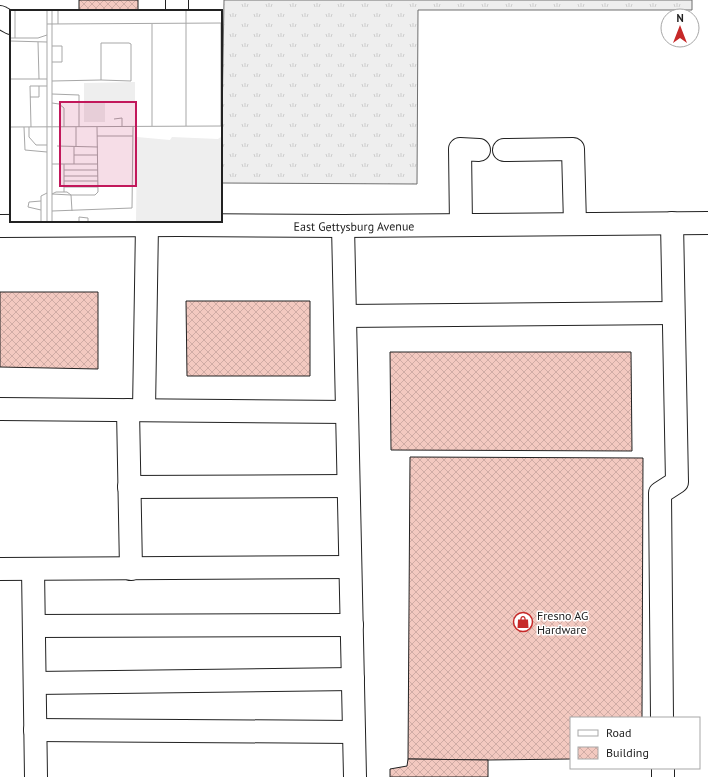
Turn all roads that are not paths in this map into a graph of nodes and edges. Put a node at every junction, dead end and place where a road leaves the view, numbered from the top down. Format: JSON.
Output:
{"nodes":[{"id":1,"x":0,"y":17,"type":"edge"},
{"id":2,"x":10,"y":22,"type":"edge"},
{"id":3,"x":479,"y":150,"type":"dead end"},
{"id":4,"x":504,"y":150,"type":"dead end"},
{"id":5,"x":179,"y":223,"type":"edge"},
{"id":6,"x":672,"y":223,"type":"junction"},
{"id":7,"x":708,"y":223,"type":"edge"},
{"id":8,"x":32,"y":224,"type":"edge"},
{"id":9,"x":575,"y":224,"type":"junction"},
{"id":10,"x":147,"y":225,"type":"junction"},
{"id":11,"x":462,"y":225,"type":"junction"},
{"id":12,"x":0,"y":226,"type":"edge"},
{"id":13,"x":343,"y":226,"type":"junction"},
{"id":14,"x":673,"y":312,"type":"junction"},
{"id":15,"x":345,"y":316,"type":"junction"},
{"id":16,"x":0,"y":409,"type":"edge"},
{"id":17,"x":136,"y":410,"type":"junction"},
{"id":18,"x":347,"y":412,"type":"junction"},
{"id":19,"x":348,"y":486,"type":"junction"},
{"id":20,"x":130,"y":487,"type":"junction"},
{"id":21,"x":350,"y":567,"type":"junction"},
{"id":22,"x":0,"y":569,"type":"edge"},
{"id":23,"x":33,"y":569,"type":"junction"},
{"id":24,"x":131,"y":569,"type":"junction"},
{"id":25,"x":34,"y":626,"type":"junction"},
{"id":26,"x":352,"y":626,"type":"junction"},
{"id":27,"x":353,"y":679,"type":"junction"},
{"id":28,"x":35,"y":683,"type":"junction"},
{"id":29,"x":662,"y":717,"type":"edge"},
{"id":30,"x":35,"y":730,"type":"junction"},
{"id":31,"x":354,"y":732,"type":"junction"},
{"id":32,"x":36,"y":777,"type":"edge"},
{"id":33,"x":355,"y":777,"type":"edge"}],
"edges":[{"from":1,"to":2,"type":"street"},
{"from":3,"to":11,"type":"street"},
{"from":4,"to":9,"type":"street"},
{"from":5,"to":10,"type":"street","name":"East Gettysburg Avenue"},
{"from":5,"to":13,"type":"street","name":"East Gettysburg Avenue"},
{"from":6,"to":7,"type":"street","name":"East Gettysburg Avenue"},
{"from":6,"to":9,"type":"street","name":"East Gettysburg Avenue"},
{"from":6,"to":14,"type":"street"},
{"from":8,"to":10,"type":"street","name":"East Gettysburg Avenue"},
{"from":8,"to":12,"type":"street","name":"East Gettysburg Avenue"},
{"from":9,"to":11,"type":"street","name":"East Gettysburg Avenue"},
{"from":10,"to":17,"type":"street"},
{"from":11,"to":13,"type":"street","name":"East Gettysburg Avenue"},
{"from":13,"to":15,"type":"street"},
{"from":14,"to":15,"type":"street"},
{"from":14,"to":29,"type":"street"},
{"from":15,"to":18,"type":"street"},
{"from":16,"to":17,"type":"street"},
{"from":17,"to":18,"type":"street"},
{"from":17,"to":20,"type":"street"},
{"from":18,"to":19,"type":"street"},
{"from":19,"to":20,"type":"street"},
{"from":19,"to":21,"type":"street"},
{"from":20,"to":24,"type":"street"},
{"from":21,"to":24,"type":"street"},
{"from":21,"to":26,"type":"street"},
{"from":22,"to":23,"type":"street"},
{"from":23,"to":24,"type":"street"},
{"from":23,"to":25,"type":"street"},
{"from":25,"to":26,"type":"street"},
{"from":25,"to":28,"type":"street"},
{"from":26,"to":27,"type":"street"},
{"from":27,"to":28,"type":"street"},
{"from":27,"to":31,"type":"street"},
{"from":28,"to":30,"type":"street"},
{"from":30,"to":31,"type":"street"},
{"from":30,"to":32,"type":"street"},
{"from":31,"to":33,"type":"street"}]}
